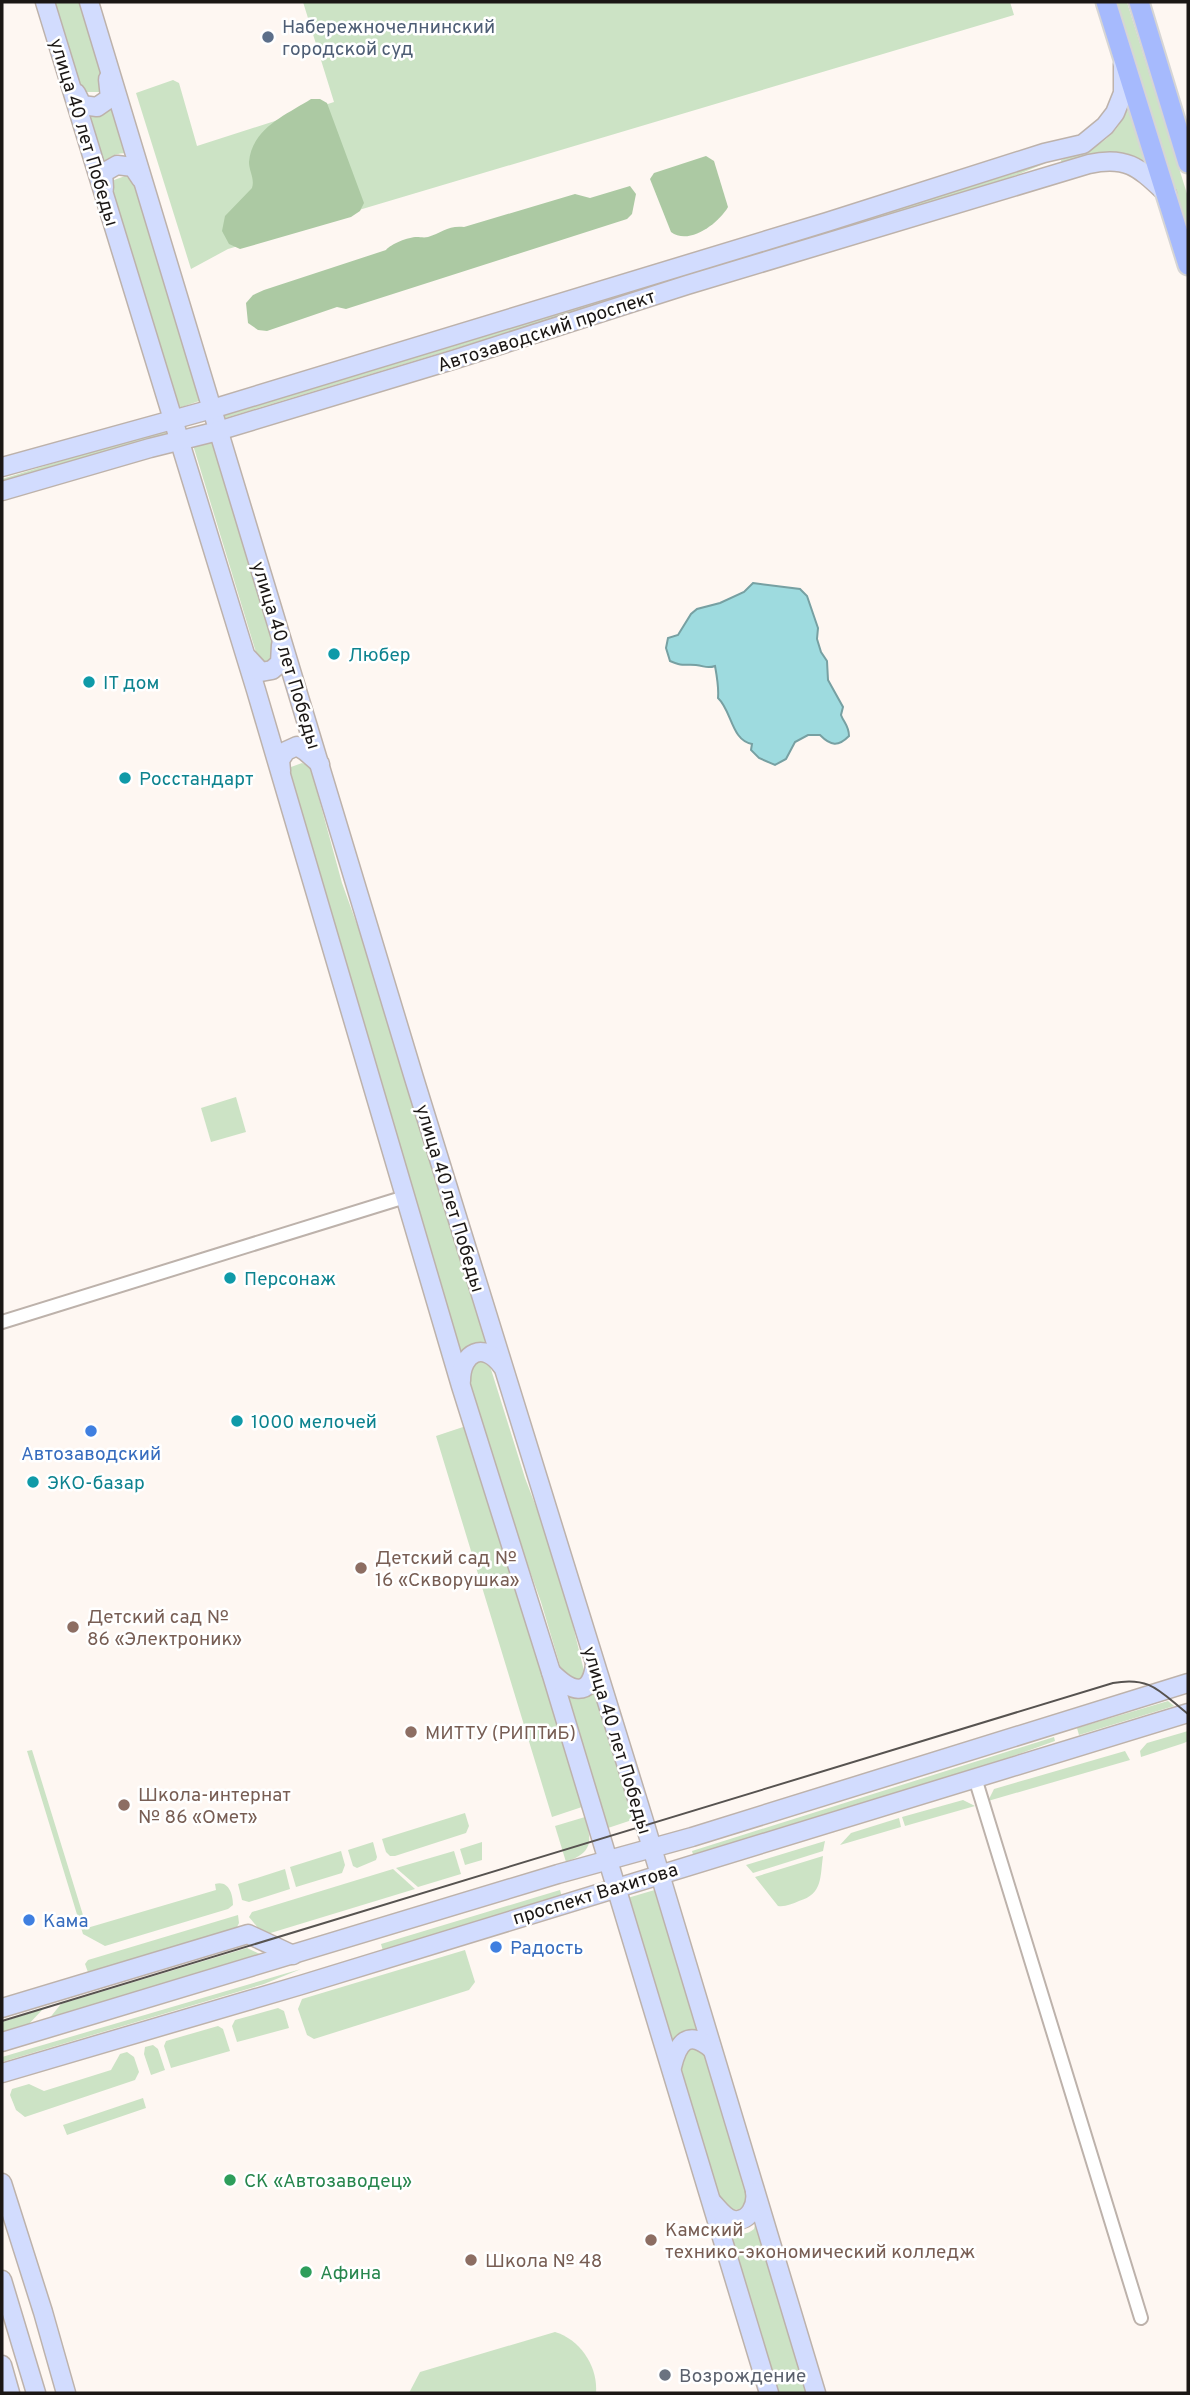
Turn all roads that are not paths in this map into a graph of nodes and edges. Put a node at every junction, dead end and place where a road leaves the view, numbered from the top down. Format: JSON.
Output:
{"nodes":[{"id":1,"x":45,"y":2,"type":"edge"},
{"id":2,"x":89,"y":2,"type":"edge"},
{"id":3,"x":1106,"y":2,"type":"edge"},
{"id":4,"x":1139,"y":2,"type":"edge"},
{"id":5,"x":1124,"y":57,"type":"junction"},
{"id":6,"x":107,"y":62,"type":"junction"},
{"id":7,"x":67,"y":75,"type":"junction"},
{"id":8,"x":1044,"y":153,"type":"junction"},
{"id":9,"x":1188,"y":163,"type":"edge"},
{"id":10,"x":1044,"y":177,"type":"junction"},
{"id":11,"x":144,"y":185,"type":"junction"},
{"id":12,"x":1167,"y":194,"type":"junction"},
{"id":13,"x":104,"y":198,"type":"junction"},
{"id":14,"x":827,"y":222,"type":"junction"},
{"id":15,"x":832,"y":241,"type":"junction"},
{"id":16,"x":1188,"y":265,"type":"edge"},
{"id":17,"x":212,"y":409,"type":"junction"},
{"id":18,"x":173,"y":420,"type":"junction"},
{"id":19,"x":218,"y":431,"type":"junction"},
{"id":20,"x":179,"y":440,"type":"junction"},
{"id":21,"x":2,"y":467,"type":"edge"},
{"id":22,"x":2,"y":491,"type":"edge"},
{"id":23,"x":281,"y":638,"type":"junction"},
{"id":24,"x":243,"y":649,"type":"junction"},
{"id":25,"x":320,"y":764,"type":"junction"},
{"id":26,"x":284,"y":786,"type":"junction"},
{"id":27,"x":405,"y":1197,"type":"junction"},
{"id":28,"x":2,"y":1322,"type":"edge"},
{"id":29,"x":504,"y":1368,"type":"junction"},
{"id":30,"x":461,"y":1387,"type":"junction"},
{"id":31,"x":595,"y":1665,"type":"junction"},
{"id":32,"x":551,"y":1672,"type":"junction"},
{"id":33,"x":1188,"y":1683,"type":"edge"},
{"id":34,"x":1188,"y":1713,"type":"edge"},
{"id":35,"x":1042,"y":1728,"type":"junction"},
{"id":36,"x":1049,"y":1755,"type":"junction"},
{"id":37,"x":975,"y":1778,"type":"junction"},
{"id":38,"x":652,"y":1848,"type":"junction"},
{"id":39,"x":607,"y":1860,"type":"junction"},
{"id":40,"x":659,"y":1874,"type":"junction"},
{"id":41,"x":615,"y":1887,"type":"junction"},
{"id":42,"x":342,"y":1941,"type":"junction"},
{"id":43,"x":293,"y":1955,"type":"junction"},
{"id":44,"x":348,"y":1970,"type":"junction"},
{"id":45,"x":2,"y":2008,"type":"edge"},
{"id":46,"x":2,"y":2042,"type":"edge"},
{"id":47,"x":712,"y":2049,"type":"junction"},
{"id":48,"x":672,"y":2067,"type":"junction"},
{"id":49,"x":2,"y":2073,"type":"edge"},
{"id":50,"x":2,"y":2183,"type":"edge"},
{"id":51,"x":754,"y":2185,"type":"junction"},
{"id":52,"x":712,"y":2202,"type":"junction"},
{"id":53,"x":2,"y":2280,"type":"edge"},
{"id":54,"x":1141,"y":2318,"type":"dead end"},
{"id":55,"x":2,"y":2365,"type":"edge"},
{"id":56,"x":10,"y":2393,"type":"edge"},
{"id":57,"x":36,"y":2393,"type":"edge"},
{"id":58,"x":66,"y":2393,"type":"edge"},
{"id":59,"x":769,"y":2393,"type":"edge"},
{"id":60,"x":816,"y":2393,"type":"edge"}],
"edges":[{"from":1,"to":7,"type":"street","name":"улица 40 лет Победы"},
{"from":2,"to":6,"type":"street","name":"улица 40 лет Победы"},
{"from":3,"to":5,"type":"main road"},
{"from":4,"to":9,"type":"main road"},
{"from":5,"to":8,"type":"street","name":"Автозаводский проспект"},
{"from":5,"to":12,"type":"main road"},
{"from":6,"to":7,"type":"street"},
{"from":6,"to":11,"type":"street","name":"улица 40 лет Победы"},
{"from":7,"to":13,"type":"street","name":"улица 40 лет Победы"},
{"from":8,"to":10,"type":"street"},
{"from":8,"to":14,"type":"street","name":"Автозаводский проспект"},
{"from":10,"to":12,"type":"street","name":"Автозаводский проспект"},
{"from":10,"to":15,"type":"street","name":"Автозаводский проспект"},
{"from":11,"to":13,"type":"street"},
{"from":11,"to":17,"type":"street","name":"улица 40 лет Победы"},
{"from":12,"to":16,"type":"main road"},
{"from":13,"to":18,"type":"street","name":"улица 40 лет Победы"},
{"from":14,"to":15,"type":"street"},
{"from":14,"to":17,"type":"street","name":"Автозаводский проспект"},
{"from":15,"to":19,"type":"street","name":"Автозаводский проспект"},
{"from":17,"to":18,"type":"street","name":"Автозаводский проспект"},
{"from":17,"to":19,"type":"street","name":"улица 40 лет Победы"},
{"from":18,"to":20,"type":"street","name":"улица 40 лет Победы"},
{"from":18,"to":21,"type":"street","name":"Автозаводский проспект"},
{"from":19,"to":20,"type":"street","name":"Автозаводский проспект"},
{"from":19,"to":23,"type":"street","name":"улица 40 лет Победы"},
{"from":20,"to":22,"type":"street","name":"Автозаводский проспект"},
{"from":20,"to":24,"type":"street","name":"улица 40 лет Победы"},
{"from":23,"to":24,"type":"street"},
{"from":23,"to":25,"type":"street","name":"улица 40 лет Победы"},
{"from":24,"to":26,"type":"street","name":"улица 40 лет Победы"},
{"from":25,"to":26,"type":"street"},
{"from":25,"to":29,"type":"street","name":"улица 40 лет Победы"},
{"from":26,"to":27,"type":"street","name":"улица 40 лет Победы"},
{"from":27,"to":28,"type":"street"},
{"from":27,"to":30,"type":"street","name":"улица 40 лет Победы"},
{"from":29,"to":30,"type":"street"},
{"from":29,"to":31,"type":"street","name":"улица 40 лет Победы"},
{"from":30,"to":32,"type":"street","name":"улица 40 лет Победы"},
{"from":31,"to":32,"type":"street"},
{"from":31,"to":38,"type":"street","name":"улица 40 лет Победы"},
{"from":32,"to":39,"type":"street","name":"улица 40 лет Победы"},
{"from":33,"to":35,"type":"street","name":"проспект Вахитова"},
{"from":34,"to":36,"type":"street","name":"проспект Вахитова"},
{"from":35,"to":36,"type":"street"},
{"from":35,"to":38,"type":"street","name":"проспект Вахитова"},
{"from":36,"to":37,"type":"street","name":"проспект Вахитова"},
{"from":37,"to":40,"type":"street","name":"проспект Вахитова"},
{"from":37,"to":54,"type":"street"},
{"from":38,"to":39,"type":"street","name":"проспект Вахитова"},
{"from":38,"to":40,"type":"street","name":"улица 40 лет Победы"},
{"from":39,"to":41,"type":"street","name":"улица 40 лет Победы"},
{"from":39,"to":42,"type":"street","name":"проспект Вахитова"},
{"from":40,"to":41,"type":"street","name":"проспект Вахитова"},
{"from":40,"to":47,"type":"street","name":"улица 40 лет Победы"},
{"from":41,"to":44,"type":"street","name":"проспект Вахитова"},
{"from":41,"to":48,"type":"street","name":"улица 40 лет Победы"},
{"from":42,"to":43,"type":"street","name":"проспект Вахитова"},
{"from":42,"to":44,"type":"street"},
{"from":43,"to":45,"type":"street"},
{"from":43,"to":46,"type":"street","name":"проспект Вахитова"},
{"from":44,"to":49,"type":"street","name":"проспект Вахитова"},
{"from":47,"to":48,"type":"street"},
{"from":47,"to":51,"type":"street","name":"улица 40 лет Победы"},
{"from":48,"to":52,"type":"street","name":"улица 40 лет Победы"},
{"from":50,"to":58,"type":"street"},
{"from":51,"to":52,"type":"street"},
{"from":51,"to":60,"type":"street","name":"улица 40 лет Победы"},
{"from":52,"to":59,"type":"street","name":"улица 40 лет Победы"},
{"from":53,"to":57,"type":"street"},
{"from":55,"to":56,"type":"street"}]}
